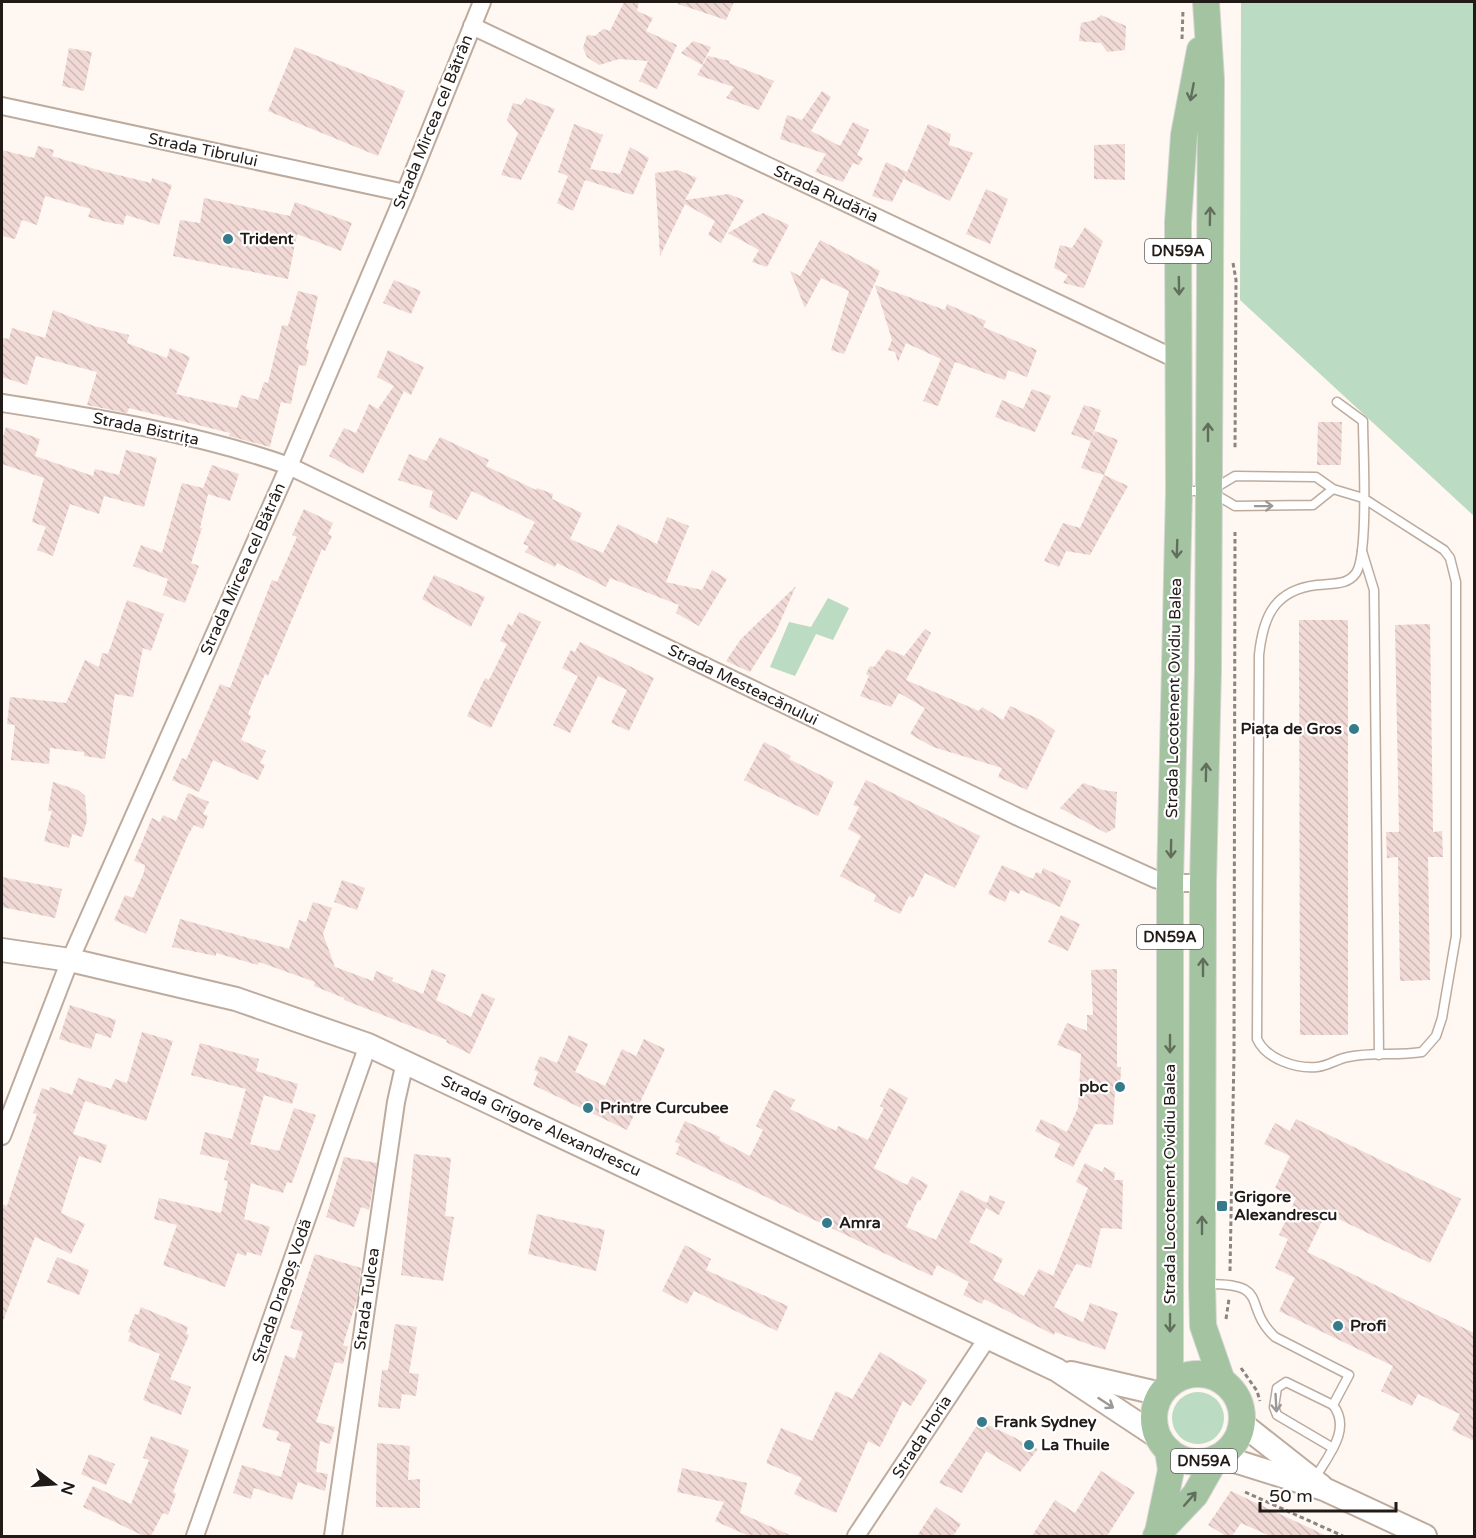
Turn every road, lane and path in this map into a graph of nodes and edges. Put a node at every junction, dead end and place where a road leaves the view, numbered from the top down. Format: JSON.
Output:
{"nodes":[{"id":1,"x":482,"y":2,"type":"edge"},
{"id":2,"x":1206,"y":8,"type":"edge"},
{"id":3,"x":472,"y":27,"type":"junction"},
{"id":4,"x":2,"y":106,"type":"edge"},
{"id":5,"x":405,"y":193,"type":"junction"},
{"id":6,"x":1180,"y":361,"type":"junction"},
{"id":7,"x":1337,"y":402,"type":"dead end"},
{"id":8,"x":2,"y":403,"type":"edge"},
{"id":9,"x":289,"y":466,"type":"junction"},
{"id":10,"x":1333,"y":489,"type":"junction"},
{"id":11,"x":1179,"y":491,"type":"junction"},
{"id":12,"x":1210,"y":491,"type":"junction"},
{"id":13,"x":1363,"y":498,"type":"junction"},
{"id":14,"x":1235,"y":532,"type":"dead end"},
{"id":15,"x":1362,"y":551,"type":"junction"},
{"id":16,"x":1170,"y":883,"type":"junction"},
{"id":17,"x":1203,"y":883,"type":"junction"},
{"id":18,"x":2,"y":950,"type":"edge"},
{"id":19,"x":70,"y":960,"type":"junction"},
{"id":20,"x":368,"y":1045,"type":"junction"},
{"id":21,"x":1379,"y":1055,"type":"junction"},
{"id":22,"x":405,"y":1062,"type":"junction"},
{"id":23,"x":2,"y":1136,"type":"edge"},
{"id":24,"x":1202,"y":1284,"type":"junction"},
{"id":25,"x":1229,"y":1284,"type":"junction"},
{"id":26,"x":1224,"y":1326,"type":"dead end"},
{"id":27,"x":988,"y":1337,"type":"junction"},
{"id":28,"x":1057,"y":1370,"type":"junction"},
{"id":29,"x":1229,"y":1372,"type":"junction"},
{"id":30,"x":1166,"y":1389,"type":"junction"},
{"id":31,"x":1262,"y":1405,"type":"dead end"},
{"id":32,"x":1333,"y":1405,"type":"junction"},
{"id":33,"x":1241,"y":1423,"type":"junction"},
{"id":34,"x":1163,"y":1444,"type":"junction"},
{"id":35,"x":1333,"y":1448,"type":"junction"},
{"id":36,"x":1217,"y":1457,"type":"junction"},
{"id":37,"x":1319,"y":1484,"type":"junction"},
{"id":38,"x":1245,"y":1492,"type":"dead end"},
{"id":39,"x":195,"y":1536,"type":"edge"},
{"id":40,"x":333,"y":1536,"type":"edge"},
{"id":41,"x":856,"y":1536,"type":"edge"},
{"id":42,"x":1157,"y":1536,"type":"edge"},
{"id":43,"x":1343,"y":1536,"type":"edge"},
{"id":44,"x":1425,"y":1536,"type":"edge"}],
"edges":[{"from":1,"to":3,"type":"street","name":"Strada Mircea cel Bătrân"},
{"from":2,"to":6,"type":"main road","name":"Strada Locotenent Ovidiu Balea","number":"DN59A","one_way":true},
{"from":12,"to":2,"type":"main road","name":"Strada Locotenent Ovidiu Balea","number":"DN59A","one_way":true},
{"from":3,"to":5,"type":"street","name":"Strada Mircea cel Bătrân"},
{"from":3,"to":6,"type":"street","name":"Strada Rudăria"},
{"from":4,"to":5,"type":"street","name":"Strada Tibrului"},
{"from":5,"to":9,"type":"street","name":"Strada Mircea cel Bătrân"},
{"from":6,"to":11,"type":"main road","name":"Strada Locotenent Ovidiu Balea","number":"DN59A"},
{"from":7,"to":13,"type":"lane"},
{"from":8,"to":9,"type":"street","name":"Strada Bistrița"},
{"from":9,"to":16,"type":"street","name":"Strada Mesteacănului"},
{"from":9,"to":19,"type":"street","name":"Strada Mircea cel Bătrân"},
{"from":10,"to":12,"type":"lane"},
{"from":12,"to":10,"type":"lane","one_way":true},
{"from":10,"to":13,"type":"lane"},
{"from":11,"to":12,"type":"lane"},
{"from":11,"to":16,"type":"main road","name":"Strada Locotenent Ovidiu Balea","number":"DN59A","one_way":true},
{"from":17,"to":12,"type":"main road","name":"Strada Locotenent Ovidiu Balea","number":"DN59A","one_way":true},
{"from":13,"to":15,"type":"lane"},
{"from":13,"to":21,"type":"lane"},
{"from":14,"to":25,"type":"path"},
{"from":15,"to":21,"type":"lane"},
{"from":15,"to":21,"type":"lane"},
{"from":16,"to":17,"type":"street","name":"Strada Mesteacănului"},
{"from":16,"to":30,"type":"main road","name":"Strada Locotenent Ovidiu Balea","number":"DN59A","one_way":true},
{"from":24,"to":17,"type":"main road","name":"Strada Locotenent Ovidiu Balea","number":"DN59A","one_way":true},
{"from":18,"to":19,"type":"street","name":"Strada Grigore Alexandrescu"},
{"from":19,"to":20,"type":"street","name":"Strada Grigore Alexandrescu"},
{"from":19,"to":23,"type":"street","name":"Strada Mircea cel Bătrân"},
{"from":20,"to":22,"type":"street","name":"Strada Grigore Alexandrescu"},
{"from":20,"to":39,"type":"street","name":"Strada Dragoș Vodă"},
{"from":22,"to":27,"type":"street","name":"Strada Grigore Alexandrescu"},
{"from":22,"to":40,"type":"street","name":"Strada Tulcea"},
{"from":24,"to":25,"type":"lane"},
{"from":24,"to":29,"type":"main road","name":"Strada Locotenent Ovidiu Balea","number":"DN59A"},
{"from":25,"to":26,"type":"path"},
{"from":25,"to":32,"type":"lane"},
{"from":27,"to":28,"type":"street","name":"Strada Grigore Alexandrescu"},
{"from":27,"to":41,"type":"street","name":"Strada Horia"},
{"from":28,"to":30,"type":"street","name":"Strada Grigore Alexandrescu"},
{"from":28,"to":34,"type":"street","name":"Strada Grigore Alexandrescu","one_way":true},
{"from":29,"to":30,"type":"main road"},
{"from":29,"to":31,"type":"path"},
{"from":29,"to":33,"type":"main road","number":"DN59A"},
{"from":30,"to":34,"type":"main road","number":"DN59A"},
{"from":32,"to":35,"type":"lane"},
{"from":32,"to":35,"type":"lane","one_way":true},
{"from":33,"to":36,"type":"main road","number":"DN59A"},
{"from":33,"to":37,"type":"street"},
{"from":34,"to":36,"type":"main road","number":"DN59A"},
{"from":34,"to":42,"type":"main road","number":"DN59A"},
{"from":35,"to":37,"type":"lane"},
{"from":36,"to":37,"type":"street"},
{"from":42,"to":36,"type":"main road","number":"DN59A","one_way":true},
{"from":37,"to":44,"type":"street"},
{"from":38,"to":43,"type":"path"}]}
